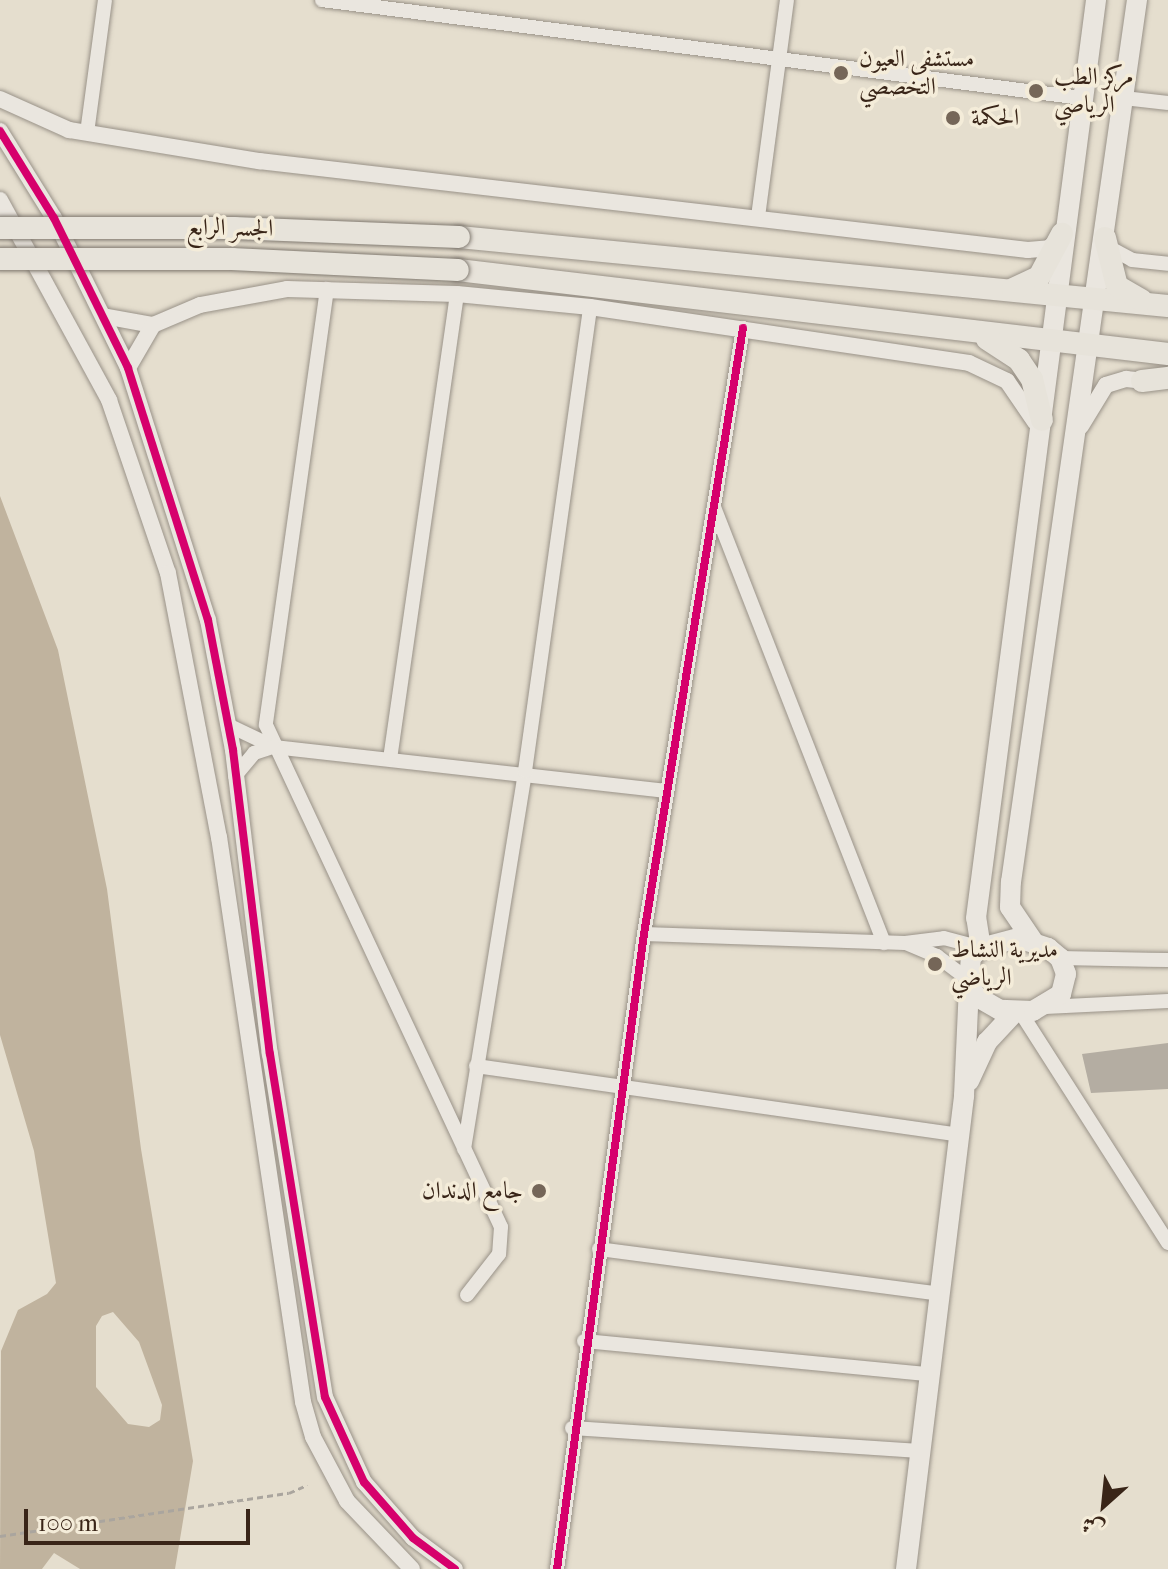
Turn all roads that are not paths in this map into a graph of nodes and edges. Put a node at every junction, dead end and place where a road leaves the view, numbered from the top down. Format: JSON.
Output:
{"nodes":[{"id":1,"x":105,"y":0,"type":"edge"},
{"id":2,"x":322,"y":0,"type":"edge"},
{"id":3,"x":787,"y":0,"type":"edge"},
{"id":4,"x":1096,"y":0,"type":"edge"},
{"id":5,"x":1137,"y":0,"type":"edge"},
{"id":6,"x":779,"y":58,"type":"junction"},
{"id":7,"x":1082,"y":98,"type":"junction"},
{"id":8,"x":1124,"y":98,"type":"junction"},
{"id":9,"x":0,"y":99,"type":"edge"},
{"id":10,"x":1168,"y":103,"type":"edge"},
{"id":11,"x":0,"y":131,"type":"edge"},
{"id":12,"x":87,"y":133,"type":"junction"},
{"id":13,"x":0,"y":200,"type":"edge"},
{"id":14,"x":758,"y":217,"type":"junction"},
{"id":15,"x":0,"y":228,"type":"edge"},
{"id":16,"x":1062,"y":234,"type":"junction"},
{"id":17,"x":1105,"y":238,"type":"junction"},
{"id":18,"x":0,"y":259,"type":"edge"},
{"id":19,"x":1168,"y":264,"type":"edge"},
{"id":20,"x":327,"y":289,"type":"junction"},
{"id":21,"x":1000,"y":290,"type":"junction"},
{"id":22,"x":457,"y":294,"type":"junction"},
{"id":23,"x":1055,"y":295,"type":"junction"},
{"id":24,"x":1097,"y":298,"type":"junction"},
{"id":25,"x":1167,"y":306,"type":"edge"},
{"id":26,"x":590,"y":307,"type":"junction"},
{"id":27,"x":103,"y":316,"type":"junction"},
{"id":28,"x":153,"y":325,"type":"junction"},
{"id":29,"x":743,"y":328,"type":"junction"},
{"id":30,"x":959,"y":331,"type":"junction"},
{"id":31,"x":1050,"y":342,"type":"junction"},
{"id":32,"x":1090,"y":347,"type":"junction"},
{"id":33,"x":1168,"y":354,"type":"edge"},
{"id":34,"x":128,"y":368,"type":"junction"},
{"id":35,"x":1142,"y":381,"type":"joint"},
{"id":36,"x":1168,"y":381,"type":"edge"},
{"id":37,"x":1042,"y":420,"type":"junction"},
{"id":38,"x":1079,"y":432,"type":"junction"},
{"id":39,"x":1039,"y":447,"type":"junction"},
{"id":40,"x":713,"y":506,"type":"junction"},
{"id":41,"x":228,"y":725,"type":"junction"},
{"id":42,"x":274,"y":747,"type":"junction"},
{"id":43,"x":390,"y":759,"type":"junction"},
{"id":44,"x":525,"y":771,"type":"junction"},
{"id":45,"x":235,"y":776,"type":"junction"},
{"id":46,"x":667,"y":791,"type":"junction"},
{"id":47,"x":644,"y":934,"type":"junction"},
{"id":48,"x":1033,"y":941,"type":"junction"},
{"id":49,"x":884,"y":943,"type":"junction"},
{"id":50,"x":905,"y":943,"type":"junction"},
{"id":51,"x":981,"y":948,"type":"junction"},
{"id":52,"x":1060,"y":958,"type":"junction"},
{"id":53,"x":1168,"y":960,"type":"edge"},
{"id":54,"x":968,"y":982,"type":"junction"},
{"id":55,"x":1168,"y":1001,"type":"edge"},
{"id":56,"x":1045,"y":1007,"type":"junction"},
{"id":57,"x":1017,"y":1013,"type":"junction"},
{"id":58,"x":476,"y":1066,"type":"junction"},
{"id":59,"x":625,"y":1089,"type":"junction"},
{"id":60,"x":964,"y":1096,"type":"junction"},
{"id":61,"x":958,"y":1135,"type":"junction"},
{"id":62,"x":464,"y":1149,"type":"junction"},
{"id":63,"x":1168,"y":1243,"type":"edge"},
{"id":64,"x":599,"y":1249,"type":"junction"},
{"id":65,"x":940,"y":1294,"type":"junction"},
{"id":66,"x":467,"y":1295,"type":"dead end"},
{"id":67,"x":584,"y":1341,"type":"junction"},
{"id":68,"x":929,"y":1374,"type":"junction"},
{"id":69,"x":572,"y":1428,"type":"junction"},
{"id":70,"x":920,"y":1451,"type":"junction"},
{"id":71,"x":412,"y":1569,"type":"edge"},
{"id":72,"x":455,"y":1569,"type":"edge"},
{"id":73,"x":557,"y":1569,"type":"edge"},
{"id":74,"x":906,"y":1569,"type":"edge"}],
"edges":[{"from":1,"to":12,"type":"street"},
{"from":2,"to":6,"type":"street"},
{"from":3,"to":6,"type":"street"},
{"from":4,"to":7,"type":"main road"},
{"from":5,"to":8,"type":"main road"},
{"from":6,"to":7,"type":"street"},
{"from":6,"to":14,"type":"street"},
{"from":7,"to":16,"type":"main road"},
{"from":8,"to":10,"type":"street"},
{"from":8,"to":17,"type":"main road"},
{"from":9,"to":12,"type":"street"},
{"from":11,"to":27,"type":"street"},
{"from":12,"to":14,"type":"street"},
{"from":13,"to":71,"type":"street"},
{"from":14,"to":16,"type":"street"},
{"from":15,"to":21,"type":"main road","name":"الجسر الرابع","bridge":true},
{"from":16,"to":21,"type":"main road"},
{"from":16,"to":23,"type":"main road"},
{"from":17,"to":19,"type":"street"},
{"from":17,"to":24,"type":"main road"},
{"from":17,"to":25,"type":"main road"},
{"from":18,"to":30,"type":"main road","name":"الجسر الرابع","bridge":true},
{"from":20,"to":22,"type":"street"},
{"from":20,"to":28,"type":"street"},
{"from":20,"to":42,"type":"street"},
{"from":21,"to":23,"type":"main road","name":"الجسر الرابع"},
{"from":22,"to":26,"type":"street"},
{"from":22,"to":43,"type":"street"},
{"from":23,"to":24,"type":"main road","name":"الجسر الرابع"},
{"from":23,"to":31,"type":"main road"},
{"from":24,"to":25,"type":"main road","name":"الجسر الرابع"},
{"from":24,"to":32,"type":"main road"},
{"from":26,"to":29,"type":"street"},
{"from":26,"to":44,"type":"street"},
{"from":27,"to":28,"type":"street"},
{"from":27,"to":34,"type":"street"},
{"from":28,"to":34,"type":"street"},
{"from":29,"to":39,"type":"street"},
{"from":29,"to":40,"type":"street"},
{"from":30,"to":31,"type":"main road"},
{"from":30,"to":37,"type":"main road"},
{"from":31,"to":32,"type":"main road"},
{"from":31,"to":37,"type":"main road"},
{"from":32,"to":33,"type":"main road"},
{"from":32,"to":38,"type":"main road"},
{"from":34,"to":41,"type":"street"},
{"from":35,"to":36,"type":"main road"},
{"from":35,"to":38,"type":"street"},
{"from":37,"to":39,"type":"main road"},
{"from":38,"to":48,"type":"main road"},
{"from":39,"to":51,"type":"main road"},
{"from":40,"to":46,"type":"street"},
{"from":40,"to":49,"type":"street"},
{"from":41,"to":42,"type":"street"},
{"from":41,"to":45,"type":"street"},
{"from":42,"to":43,"type":"street"},
{"from":42,"to":45,"type":"street"},
{"from":42,"to":62,"type":"street"},
{"from":43,"to":44,"type":"street"},
{"from":44,"to":46,"type":"street"},
{"from":44,"to":58,"type":"street"},
{"from":45,"to":72,"type":"street"},
{"from":46,"to":47,"type":"street"},
{"from":47,"to":49,"type":"street"},
{"from":47,"to":59,"type":"street"},
{"from":48,"to":51,"type":"main road"},
{"from":48,"to":52,"type":"main road"},
{"from":49,"to":50,"type":"street"},
{"from":50,"to":51,"type":"street"},
{"from":50,"to":54,"type":"street"},
{"from":51,"to":54,"type":"main road"},
{"from":52,"to":53,"type":"street"},
{"from":52,"to":56,"type":"main road"},
{"from":54,"to":57,"type":"main road"},
{"from":54,"to":60,"type":"main road"},
{"from":55,"to":56,"type":"street"},
{"from":56,"to":57,"type":"main road"},
{"from":57,"to":60,"type":"main road"},
{"from":57,"to":63,"type":"street"},
{"from":58,"to":59,"type":"street"},
{"from":58,"to":62,"type":"street"},
{"from":59,"to":61,"type":"street"},
{"from":59,"to":64,"type":"street"},
{"from":60,"to":61,"type":"main road"},
{"from":61,"to":65,"type":"main road"},
{"from":62,"to":66,"type":"street"},
{"from":64,"to":65,"type":"street"},
{"from":64,"to":67,"type":"street"},
{"from":65,"to":68,"type":"main road"},
{"from":67,"to":68,"type":"street"},
{"from":67,"to":69,"type":"street"},
{"from":68,"to":70,"type":"main road"},
{"from":69,"to":70,"type":"street"},
{"from":69,"to":73,"type":"street"},
{"from":70,"to":74,"type":"main road"}]}
